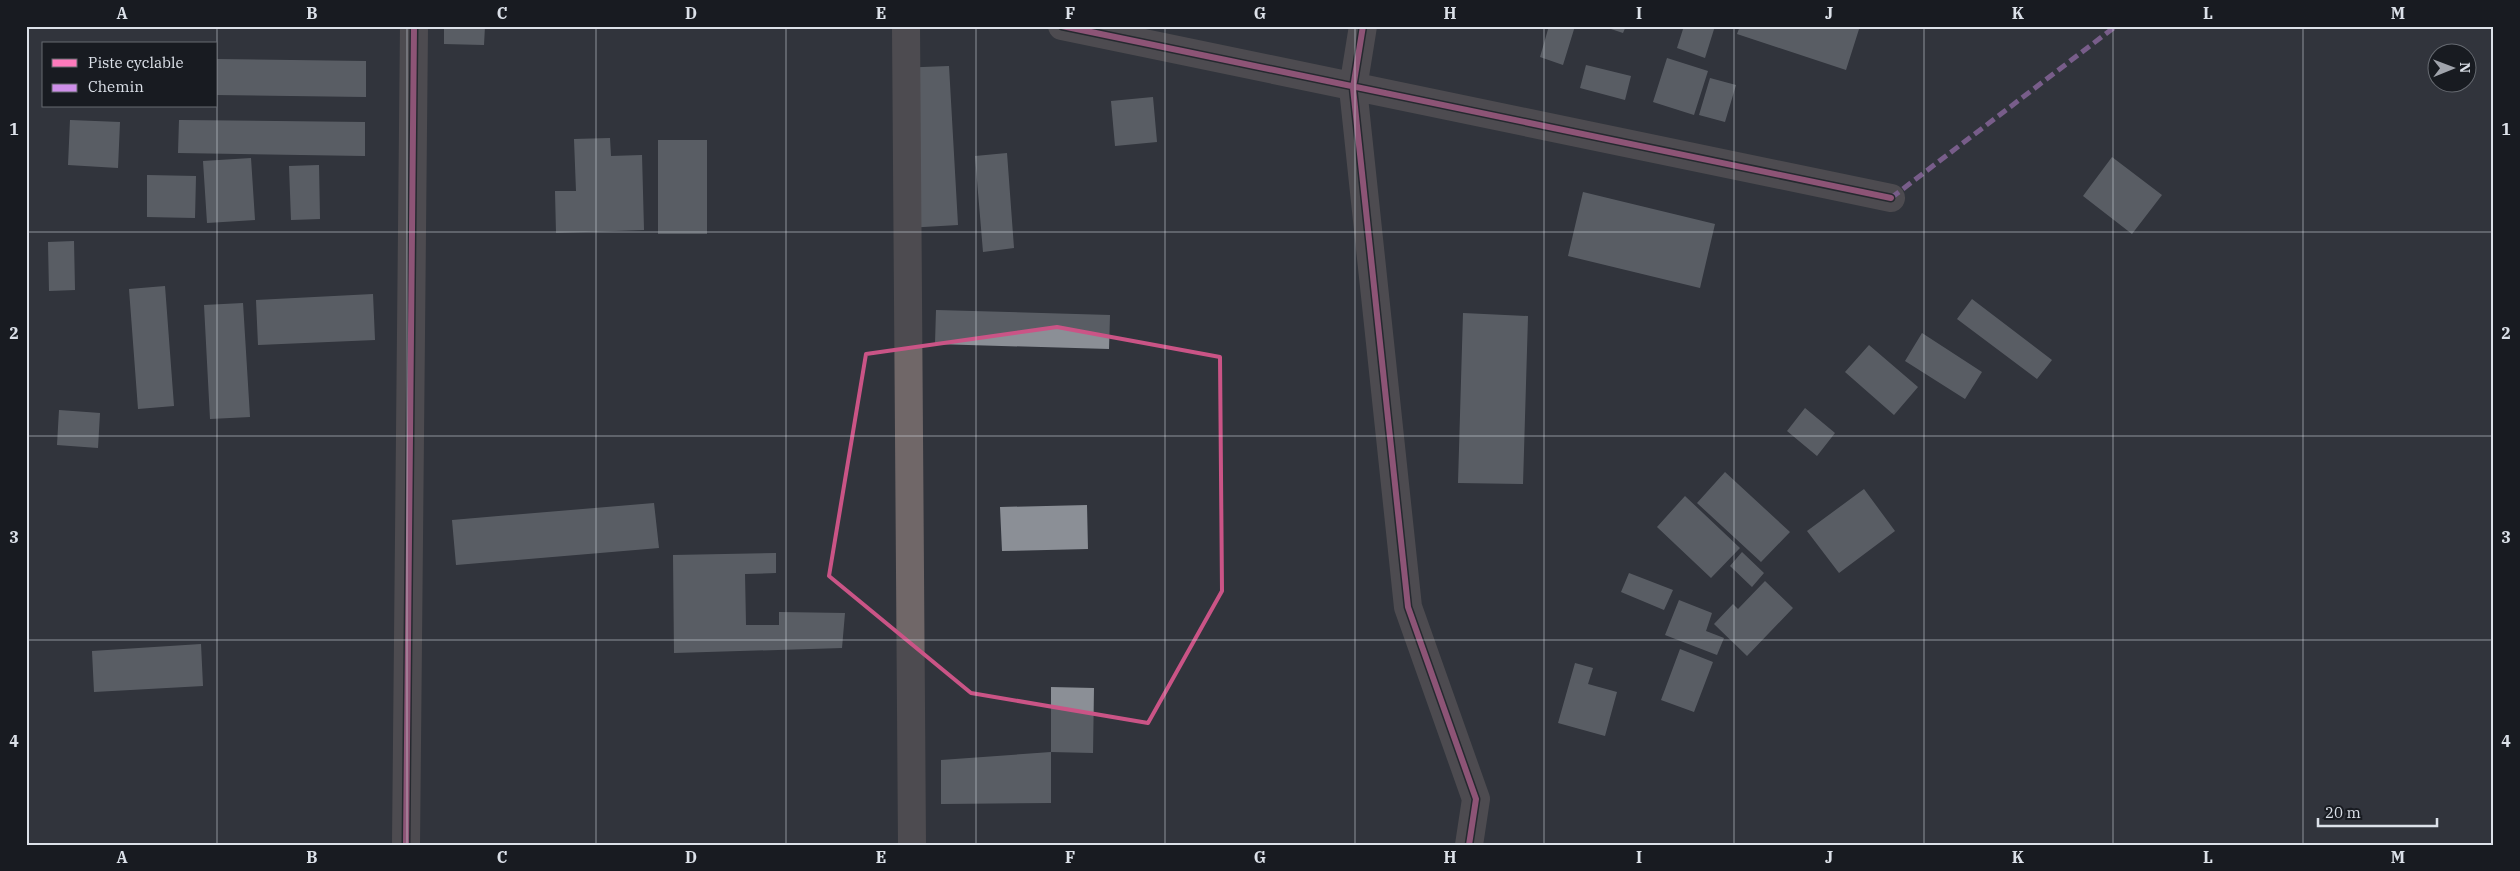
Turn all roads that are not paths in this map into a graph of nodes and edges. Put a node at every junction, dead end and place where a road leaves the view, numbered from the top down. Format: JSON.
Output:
{"nodes":[{"id":1,"x":414,"y":26,"type":"edge"},
{"id":2,"x":906,"y":26,"type":"edge"},
{"id":3,"x":1062,"y":26,"type":"edge"},
{"id":4,"x":1363,"y":26,"type":"edge"},
{"id":5,"x":1353,"y":88,"type":"junction"},
{"id":6,"x":1891,"y":198,"type":"dead end"},
{"id":7,"x":406,"y":845,"type":"edge"},
{"id":8,"x":912,"y":845,"type":"edge"},
{"id":9,"x":1470,"y":845,"type":"edge"}],
"edges":[{"from":1,"to":7,"type":"street"},
{"from":2,"to":8,"type":"street"},
{"from":3,"to":5,"type":"street"},
{"from":4,"to":5,"type":"street"},
{"from":5,"to":6,"type":"street"},
{"from":5,"to":9,"type":"street"}]}
